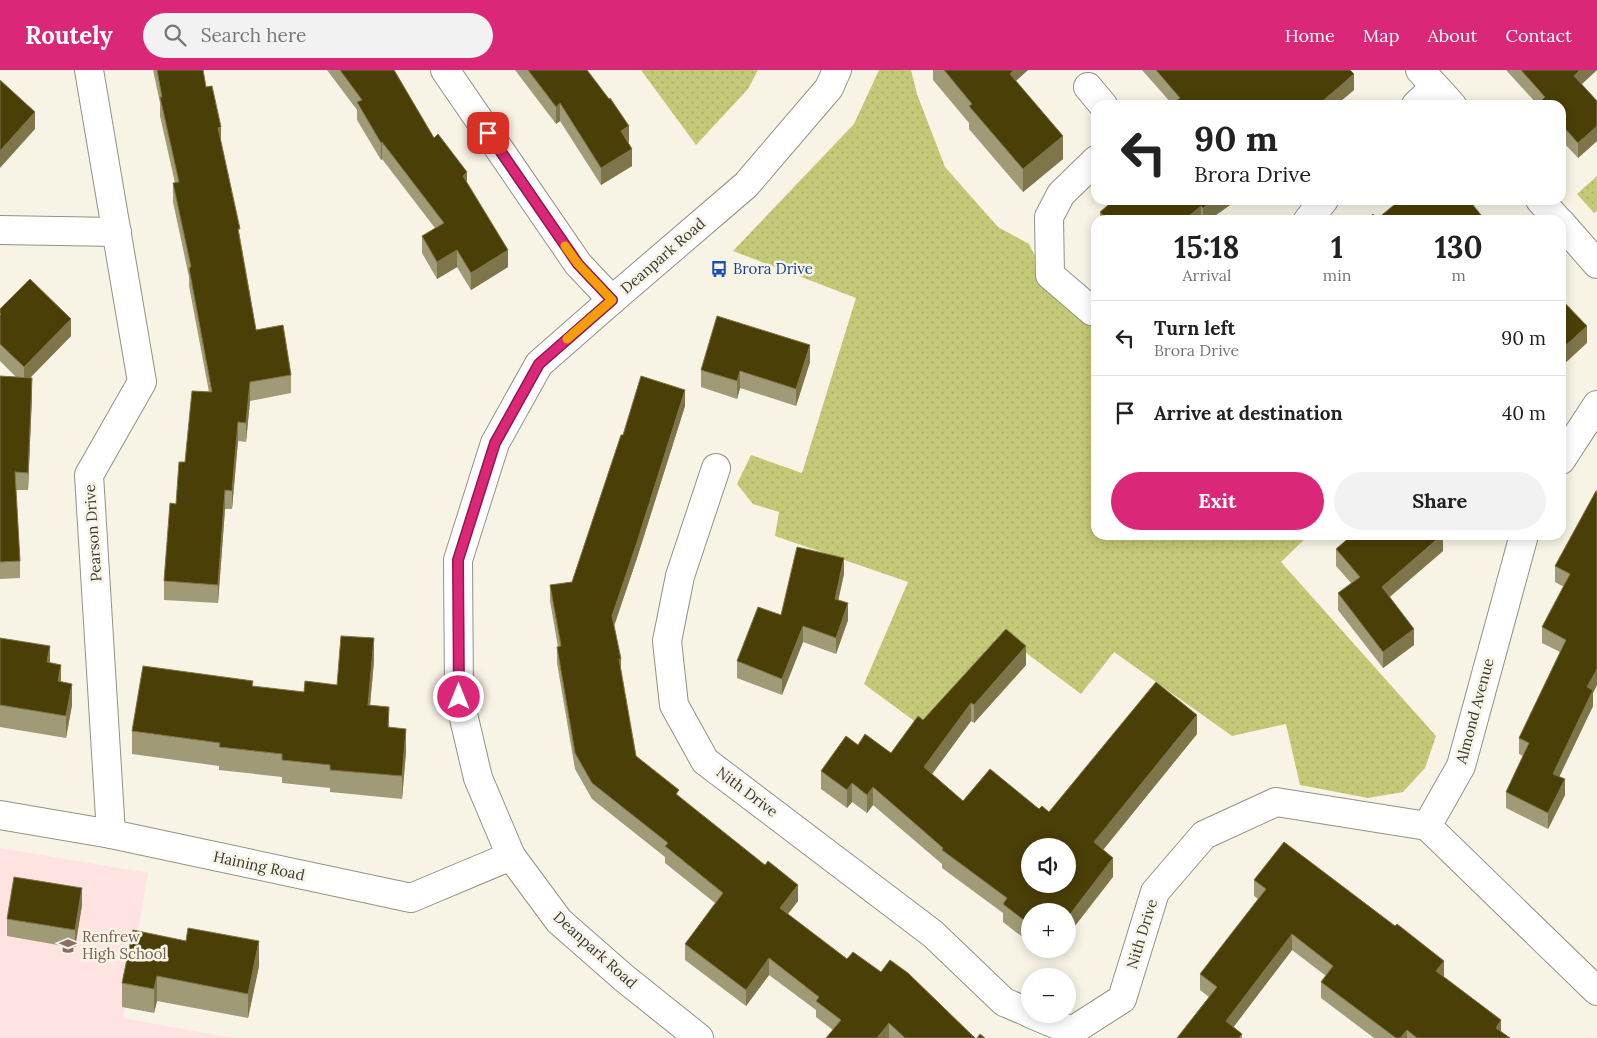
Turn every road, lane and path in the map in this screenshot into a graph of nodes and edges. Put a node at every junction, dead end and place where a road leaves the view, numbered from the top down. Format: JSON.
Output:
{"nodes":[{"id":1,"x":89,"y":70,"type":"edge"},
{"id":2,"x":445,"y":70,"type":"edge"},
{"id":3,"x":837,"y":70,"type":"edge"},
{"id":4,"x":1091,"y":165,"type":"edge"},
{"id":5,"x":1320,"y":205,"type":"edge"},
{"id":6,"x":1544,"y":205,"type":"edge"},
{"id":7,"x":1312,"y":215,"type":"edge"},
{"id":8,"x":1554,"y":215,"type":"edge"},
{"id":9,"x":1566,"y":229,"type":"edge"},
{"id":10,"x":0,"y":230,"type":"edge"},
{"id":11,"x":117,"y":232,"type":"junction"},
{"id":12,"x":1597,"y":264,"type":"edge"},
{"id":13,"x":612,"y":300,"type":"junction"},
{"id":14,"x":1091,"y":309,"type":"edge"},
{"id":15,"x":1597,"y":405,"type":"edge"},
{"id":16,"x":1566,"y":452,"type":"edge"},
{"id":17,"x":716,"y":468,"type":"dead end"},
{"id":18,"x":1523,"y":540,"type":"edge"},
{"id":19,"x":0,"y":815,"type":"edge"},
{"id":20,"x":1427,"y":826,"type":"junction"},
{"id":21,"x":112,"y":834,"type":"junction"},
{"id":22,"x":511,"y":856,"type":"junction"},
{"id":23,"x":1597,"y":990,"type":"edge"},
{"id":24,"x":1021,"y":1010,"type":"edge"},
{"id":25,"x":1052,"y":1023,"type":"edge"},
{"id":26,"x":699,"y":1038,"type":"edge"}],
"edges":[{"from":1,"to":11,"type":"street","name":"Pearson Drive"},
{"from":2,"to":13,"type":"street"},
{"from":3,"to":13,"type":"street","name":"Deanpark Road"},
{"from":4,"to":14,"type":"street"},
{"from":5,"to":7,"type":"street"},
{"from":6,"to":8,"type":"street"},
{"from":9,"to":12,"type":"street"},
{"from":10,"to":11,"type":"street"},
{"from":11,"to":21,"type":"street","name":"Pearson Drive"},
{"from":13,"to":22,"type":"street","name":"Deanpark Road"},
{"from":15,"to":16,"type":"street"},
{"from":17,"to":24,"type":"street","name":"Nith Drive"},
{"from":18,"to":20,"type":"street","name":"Almond Avenue"},
{"from":19,"to":21,"type":"street","name":"Haining Road"},
{"from":20,"to":23,"type":"street"},
{"from":20,"to":25,"type":"street","name":"Nith Drive"},
{"from":21,"to":22,"type":"street","name":"Haining Road"},
{"from":22,"to":26,"type":"street","name":"Deanpark Road"}]}
